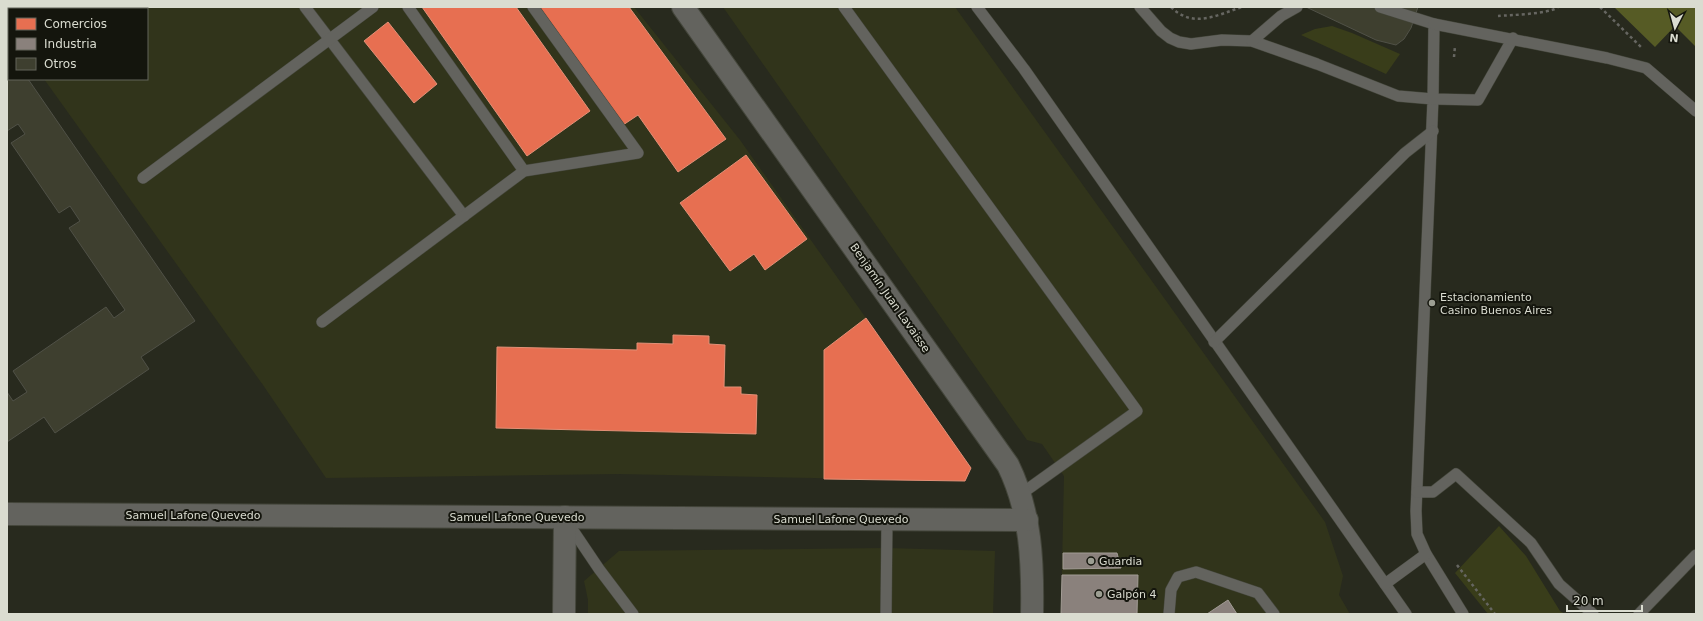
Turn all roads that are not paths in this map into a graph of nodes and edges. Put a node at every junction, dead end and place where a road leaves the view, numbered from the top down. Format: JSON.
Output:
{"nodes":[{"id":1,"x":305,"y":7,"type":"edge"},
{"id":2,"x":372,"y":7,"type":"edge"},
{"id":3,"x":408,"y":7,"type":"edge"},
{"id":4,"x":533,"y":7,"type":"edge"},
{"id":5,"x":683,"y":7,"type":"edge"},
{"id":6,"x":844,"y":7,"type":"edge"},
{"id":7,"x":977,"y":7,"type":"edge"},
{"id":8,"x":1140,"y":7,"type":"edge"},
{"id":9,"x":1298,"y":7,"type":"edge"},
{"id":10,"x":1380,"y":7,"type":"edge"},
{"id":11,"x":1434,"y":24,"type":"junction"},
{"id":12,"x":1513,"y":38,"type":"junction"},
{"id":13,"x":330,"y":39,"type":"junction"},
{"id":14,"x":1252,"y":41,"type":"junction"},
{"id":15,"x":1433,"y":100,"type":"junction"},
{"id":16,"x":1696,"y":111,"type":"edge"},
{"id":17,"x":1433,"y":132,"type":"junction"},
{"id":18,"x":524,"y":171,"type":"junction"},
{"id":19,"x":143,"y":178,"type":"dead end"},
{"id":20,"x":464,"y":216,"type":"junction"},
{"id":21,"x":322,"y":322,"type":"dead end"},
{"id":22,"x":1214,"y":342,"type":"junction"},
{"id":23,"x":1417,"y":492,"type":"junction"},
{"id":24,"x":1021,"y":494,"type":"junction"},
{"id":25,"x":7,"y":514,"type":"edge"},
{"id":26,"x":565,"y":517,"type":"junction"},
{"id":27,"x":886,"y":519,"type":"junction"},
{"id":28,"x":1027,"y":520,"type":"junction"},
{"id":29,"x":1426,"y":554,"type":"junction"},
{"id":30,"x":1696,"y":555,"type":"edge"},
{"id":31,"x":1385,"y":584,"type":"junction"},
{"id":32,"x":564,"y":614,"type":"edge"},
{"id":33,"x":633,"y":614,"type":"edge"},
{"id":34,"x":886,"y":614,"type":"edge"},
{"id":35,"x":1032,"y":614,"type":"edge"},
{"id":36,"x":1169,"y":614,"type":"edge"},
{"id":37,"x":1274,"y":614,"type":"edge"},
{"id":38,"x":1406,"y":614,"type":"edge"},
{"id":39,"x":1463,"y":614,"type":"edge"},
{"id":40,"x":1593,"y":614,"type":"edge"},
{"id":41,"x":1639,"y":614,"type":"edge"}],
"edges":[{"from":1,"to":13,"type":"lane"},
{"from":2,"to":13,"type":"lane"},
{"from":3,"to":18,"type":"lane"},
{"from":4,"to":18,"type":"lane"},
{"from":5,"to":24,"type":"street","name":"Benjamín Juan Lavaisse"},
{"from":6,"to":24,"type":"lane"},
{"from":7,"to":22,"type":"lane"},
{"from":8,"to":14,"type":"lane"},
{"from":9,"to":14,"type":"lane"},
{"from":10,"to":11,"type":"lane"},
{"from":11,"to":12,"type":"lane"},
{"from":11,"to":15,"type":"lane"},
{"from":12,"to":15,"type":"lane"},
{"from":12,"to":16,"type":"lane"},
{"from":13,"to":19,"type":"lane"},
{"from":13,"to":20,"type":"lane"},
{"from":14,"to":15,"type":"lane"},
{"from":15,"to":17,"type":"lane"},
{"from":17,"to":22,"type":"lane"},
{"from":17,"to":23,"type":"lane"},
{"from":18,"to":20,"type":"lane"},
{"from":20,"to":21,"type":"lane"},
{"from":22,"to":31,"type":"lane"},
{"from":23,"to":29,"type":"lane"},
{"from":23,"to":40,"type":"lane"},
{"from":24,"to":28,"type":"street","name":"Benjamín Juan Lavaisse"},
{"from":25,"to":26,"type":"street","name":"Samuel Lafone Quevedo"},
{"from":26,"to":27,"type":"street","name":"Samuel Lafone Quevedo"},
{"from":26,"to":32,"type":"street"},
{"from":26,"to":33,"type":"lane"},
{"from":27,"to":28,"type":"street","name":"Samuel Lafone Quevedo"},
{"from":27,"to":34,"type":"lane"},
{"from":28,"to":35,"type":"street","name":"Benjamín Juan Lavaisse"},
{"from":29,"to":31,"type":"lane"},
{"from":29,"to":39,"type":"lane"},
{"from":30,"to":41,"type":"lane"},
{"from":31,"to":38,"type":"lane"},
{"from":36,"to":37,"type":"lane"}]}
